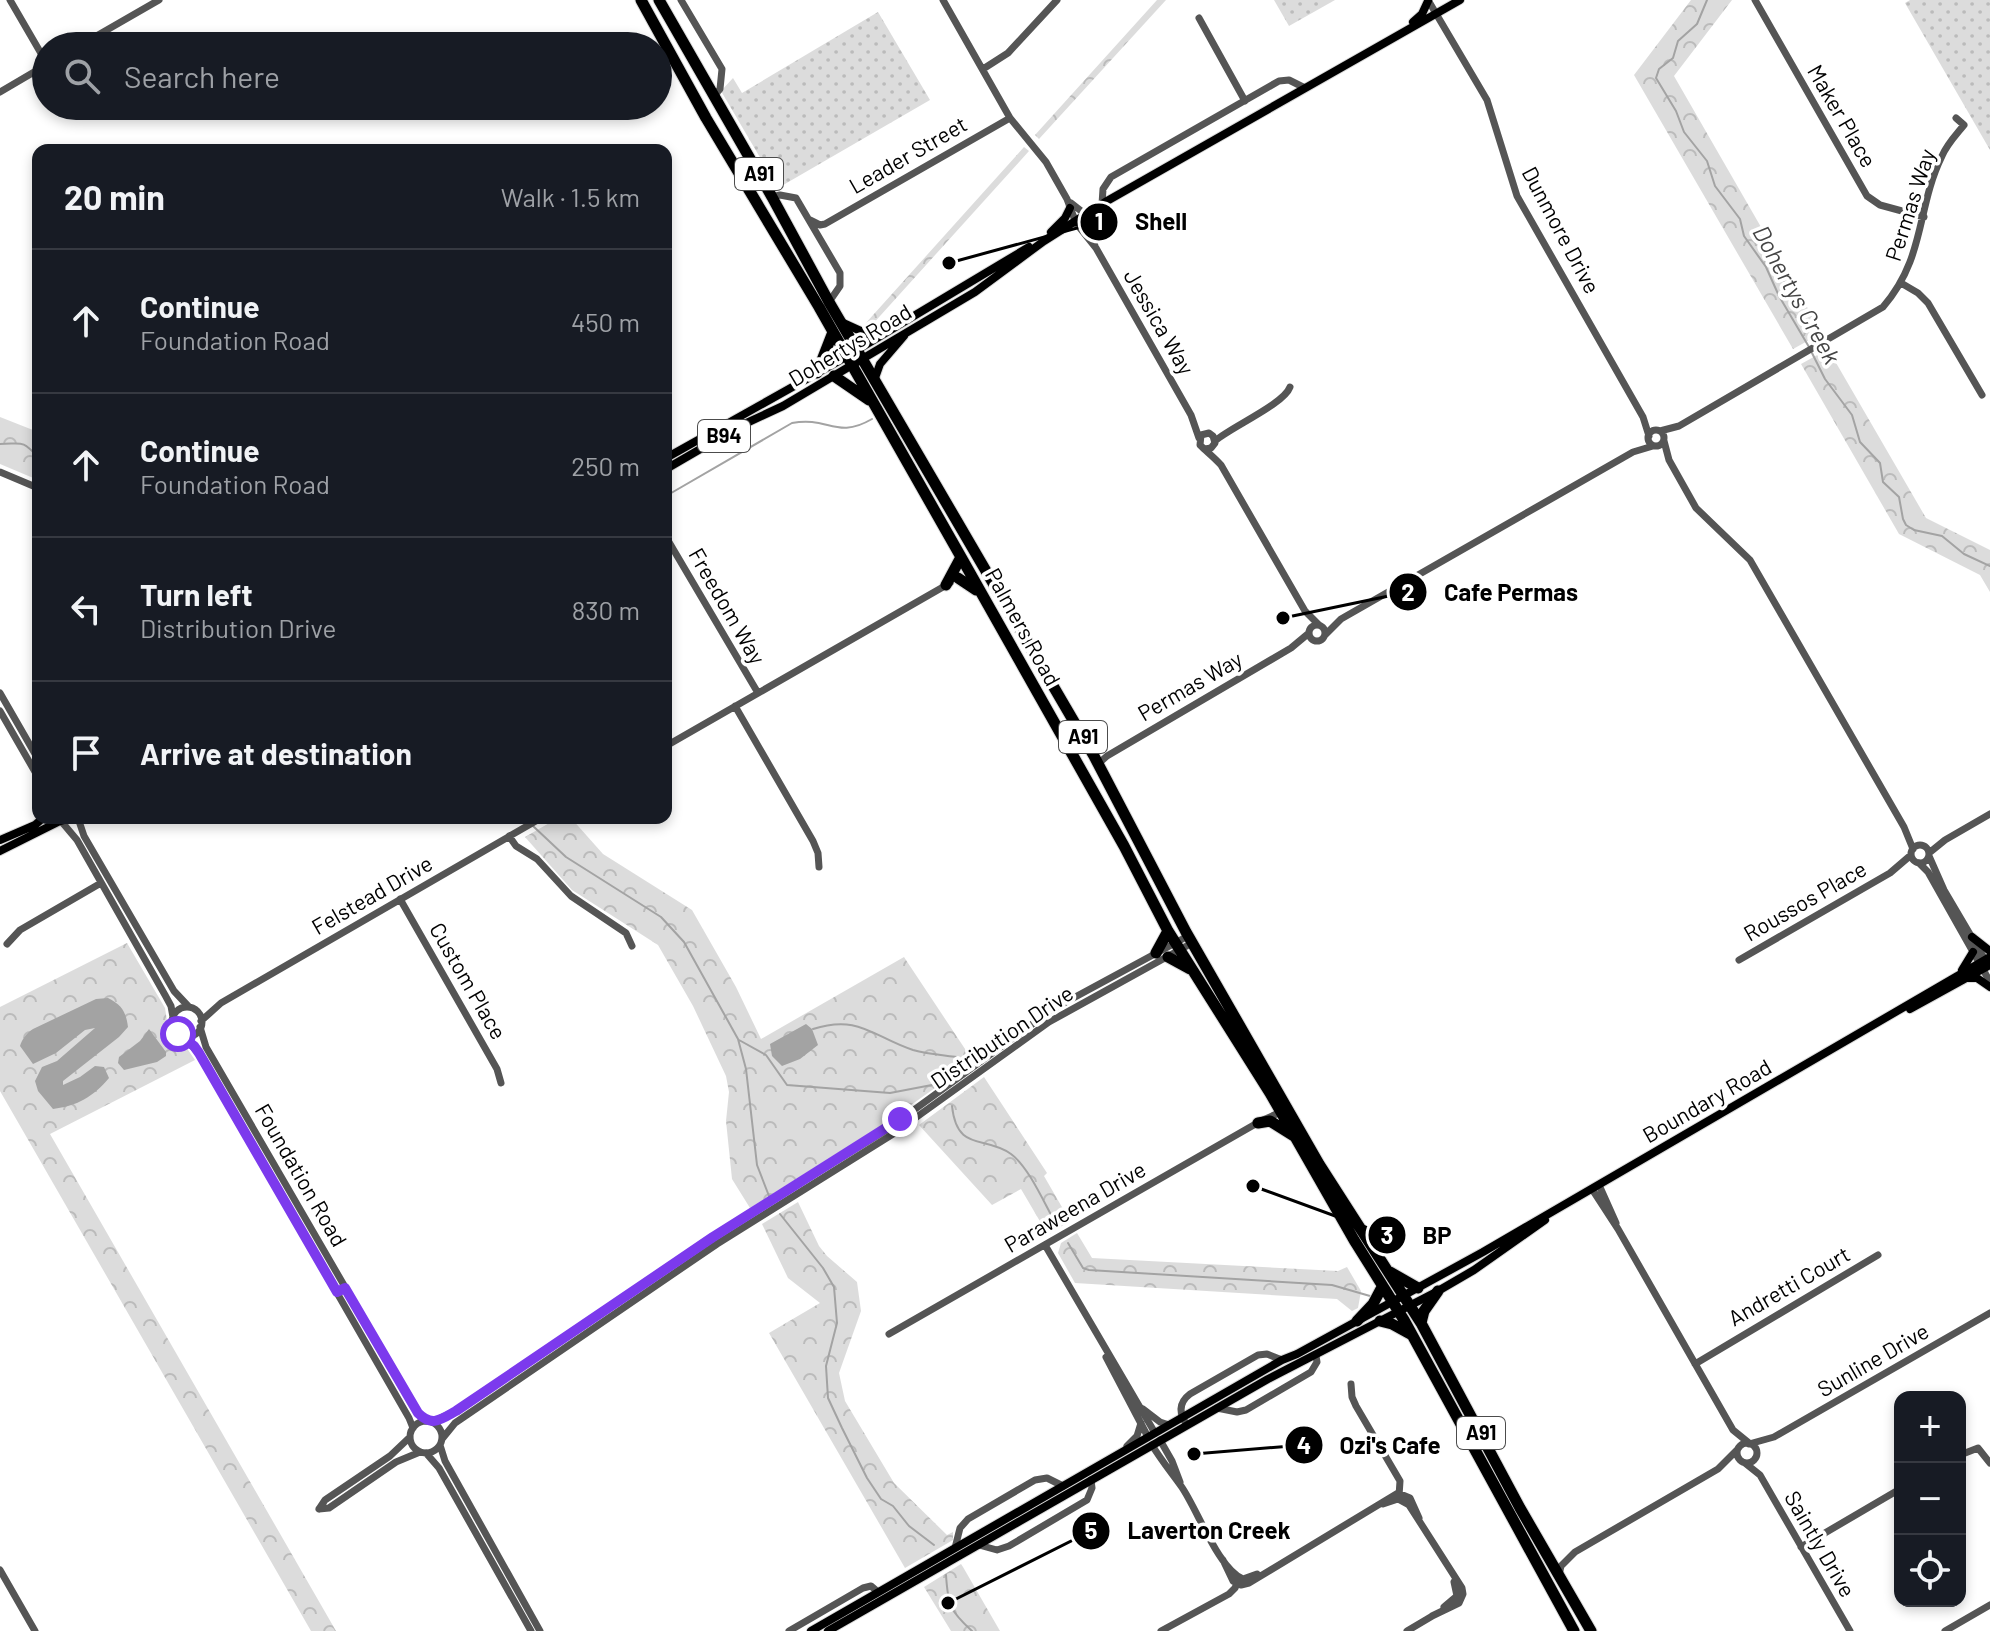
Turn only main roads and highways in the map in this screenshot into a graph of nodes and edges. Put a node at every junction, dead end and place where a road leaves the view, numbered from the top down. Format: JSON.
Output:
{"nodes":[{"id":1,"x":641,"y":0,"type":"edge"},
{"id":2,"x":659,"y":0,"type":"edge"},
{"id":3,"x":1428,"y":0,"type":"edge"},
{"id":4,"x":1460,"y":0,"type":"edge"},
{"id":5,"x":659,"y":32,"type":"edge"},
{"id":6,"x":672,"y":56,"type":"edge"},
{"id":7,"x":1355,"y":59,"type":"junction"},
{"id":8,"x":1133,"y":187,"type":"junction"},
{"id":9,"x":1069,"y":204,"type":"road end"},
{"id":10,"x":1086,"y":217,"type":"junction"},
{"id":11,"x":1044,"y":241,"type":"junction"},
{"id":12,"x":1030,"y":246,"type":"junction"},
{"id":13,"x":841,"y":322,"type":"junction"},
{"id":14,"x":910,"y":330,"type":"junction"},
{"id":15,"x":833,"y":332,"type":"junction"},
{"id":16,"x":876,"y":338,"type":"junction"},
{"id":17,"x":861,"y":354,"type":"junction"},
{"id":18,"x":850,"y":361,"type":"junction"},
{"id":19,"x":817,"y":373,"type":"junction"},
{"id":20,"x":834,"y":376,"type":"junction"},
{"id":21,"x":875,"y":378,"type":"junction"},
{"id":22,"x":873,"y":402,"type":"junction"},
{"id":23,"x":672,"y":455,"type":"edge"},
{"id":24,"x":672,"y":466,"type":"edge"},
{"id":25,"x":961,"y":557,"type":"junction"},
{"id":26,"x":958,"y":578,"type":"road end"},
{"id":27,"x":946,"y":585,"type":"road end"},
{"id":28,"x":983,"y":596,"type":"junction"},
{"id":29,"x":36,"y":824,"type":"edge"},
{"id":30,"x":51,"y":824,"type":"edge"},
{"id":31,"x":0,"y":840,"type":"edge"},
{"id":32,"x":0,"y":851,"type":"edge"},
{"id":33,"x":1168,"y":931,"type":"junction"},
{"id":34,"x":1972,"y":937,"type":"road end"},
{"id":35,"x":1973,"y":952,"type":"road end"},
{"id":36,"x":1156,"y":953,"type":"road end"},
{"id":37,"x":1168,"y":957,"type":"road end"},
{"id":38,"x":1987,"y":962,"type":"edge"},
{"id":39,"x":1190,"y":969,"type":"junction"},
{"id":40,"x":1968,"y":978,"type":"junction"},
{"id":41,"x":1949,"y":981,"type":"junction"},
{"id":42,"x":1990,"y":984,"type":"edge"},
{"id":43,"x":1876,"y":1025,"type":"junction"},
{"id":44,"x":1270,"y":1093,"type":"junction"},
{"id":45,"x":1285,"y":1107,"type":"junction"},
{"id":46,"x":1295,"y":1136,"type":"junction"},
{"id":47,"x":1557,"y":1210,"type":"junction"},
{"id":48,"x":1507,"y":1238,"type":"junction"},
{"id":49,"x":1520,"y":1239,"type":"junction"},
{"id":50,"x":1386,"y":1269,"type":"junction"},
{"id":51,"x":1382,"y":1287,"type":"junction"},
{"id":52,"x":1418,"y":1288,"type":"junction"},
{"id":53,"x":1438,"y":1291,"type":"junction"},
{"id":54,"x":1401,"y":1304,"type":"junction"},
{"id":55,"x":1357,"y":1321,"type":"junction"},
{"id":56,"x":1380,"y":1321,"type":"junction"},
{"id":57,"x":1421,"y":1323,"type":"junction"},
{"id":58,"x":1413,"y":1335,"type":"junction"},
{"id":59,"x":1297,"y":1354,"type":"junction"},
{"id":60,"x":1316,"y":1356,"type":"junction"},
{"id":61,"x":1184,"y":1421,"type":"junction"},
{"id":62,"x":1154,"y":1439,"type":"junction"},
{"id":63,"x":1077,"y":1478,"type":"junction"},
{"id":64,"x":1091,"y":1480,"type":"junction"},
{"id":65,"x":881,"y":1596,"type":"junction"},
{"id":66,"x":811,"y":1631,"type":"edge"},
{"id":67,"x":828,"y":1631,"type":"edge"},
{"id":68,"x":1574,"y":1631,"type":"edge"},
{"id":69,"x":1591,"y":1631,"type":"edge"}],
"edges":[{"from":1,"to":5,"type":"highway","name":"Palmers Road","number":"A91"},
{"from":2,"to":13,"type":"highway","name":"Palmers Road","number":"A91"},
{"from":3,"to":7,"type":"main road"},
{"from":4,"to":7,"type":"main road","name":"Dohertys Road","number":"B94"},
{"from":6,"to":15,"type":"highway","name":"Palmers Road","number":"A91"},
{"from":7,"to":8,"type":"main road","name":"Dohertys Road","number":"B94"},
{"from":8,"to":10,"type":"main road","name":"Dohertys Road","number":"B94"},
{"from":8,"to":10,"type":"main road","name":"Dohertys Road","number":"B94"},
{"from":9,"to":12,"type":"main road"},
{"from":10,"to":11,"type":"main road","name":"Dohertys Road","number":"B94"},
{"from":11,"to":12,"type":"main road","name":"Dohertys Road","number":"B94"},
{"from":11,"to":14,"type":"main road","name":"Dohertys Road","number":"B94"},
{"from":12,"to":16,"type":"main road","name":"Dohertys Road","number":"B94"},
{"from":13,"to":16,"type":"main road"},
{"from":13,"to":17,"type":"highway","name":"Palmers Road","number":"A91"},
{"from":14,"to":17,"type":"main road","name":"Dohertys Road","number":"B94"},
{"from":14,"to":21,"type":"main road"},
{"from":15,"to":18,"type":"highway","name":"Palmers Road","number":"A91"},
{"from":15,"to":19,"type":"highway"},
{"from":16,"to":17,"type":"main road","name":"Dohertys Road","number":"B94"},
{"from":17,"to":18,"type":"main road","name":"Dohertys Road","number":"B94"},
{"from":17,"to":21,"type":"highway","name":"Palmers Road","number":"A91"},
{"from":18,"to":19,"type":"main road","name":"Dohertys Road","number":"B94"},
{"from":18,"to":20,"type":"main road","name":"Dohertys Road","number":"B94"},
{"from":18,"to":22,"type":"highway","name":"Palmers Road","number":"A91"},
{"from":19,"to":23,"type":"main road","name":"Dohertys Road","number":"B94"},
{"from":20,"to":22,"type":"highway"},
{"from":20,"to":24,"type":"main road","name":"Dohertys Road","number":"B94"},
{"from":21,"to":45,"type":"highway","name":"Palmers Road","number":"A91"},
{"from":22,"to":25,"type":"highway","name":"Palmers Road","number":"A91"},
{"from":25,"to":27,"type":"highway"},
{"from":25,"to":28,"type":"highway","name":"Palmers Road","number":"A91"},
{"from":26,"to":28,"type":"highway"},
{"from":28,"to":33,"type":"highway","name":"Palmers Road","number":"A91"},
{"from":29,"to":31,"type":"main road"},
{"from":30,"to":32,"type":"main road"},
{"from":33,"to":36,"type":"highway"},
{"from":33,"to":39,"type":"highway","name":"Palmers Road","number":"A91"},
{"from":34,"to":38,"type":"main road"},
{"from":35,"to":41,"type":"main road"},
{"from":37,"to":39,"type":"highway"},
{"from":38,"to":40,"type":"main road","name":"Boundary Road"},
{"from":38,"to":41,"type":"main road","name":"Boundary Road"},
{"from":39,"to":44,"type":"highway","name":"Palmers Road","number":"A91"},
{"from":40,"to":42,"type":"main road"},
{"from":40,"to":43,"type":"main road","name":"Boundary Road"},
{"from":41,"to":43,"type":"main road","name":"Boundary Road"},
{"from":43,"to":47,"type":"main road","name":"Boundary Road"},
{"from":44,"to":45,"type":"highway","name":"Palmers Road","number":"A91"},
{"from":44,"to":46,"type":"highway"},
{"from":45,"to":46,"type":"highway","name":"Palmers Road","number":"A91"},
{"from":45,"to":50,"type":"highway","name":"Palmers Road","number":"A91"},
{"from":46,"to":51,"type":"highway","name":"Palmers Road","number":"A91"},
{"from":47,"to":48,"type":"main road","name":"Boundary Road"},
{"from":47,"to":49,"type":"main road","name":"Boundary Road"},
{"from":48,"to":49,"type":"main road"},
{"from":48,"to":52,"type":"main road","name":"Boundary Road"},
{"from":49,"to":53,"type":"main road","name":"Boundary Road"},
{"from":50,"to":52,"type":"highway"},
{"from":50,"to":54,"type":"highway","name":"Palmers Road","number":"A91"},
{"from":51,"to":54,"type":"highway","name":"Palmers Road","number":"A91"},
{"from":51,"to":55,"type":"highway"},
{"from":52,"to":54,"type":"main road","name":"Boundary Road"},
{"from":53,"to":54,"type":"main road","name":"Boundary Road"},
{"from":53,"to":57,"type":"highway"},
{"from":54,"to":55,"type":"main road","name":"Boundary Road"},
{"from":54,"to":56,"type":"main road","name":"Boundary Road"},
{"from":54,"to":57,"type":"highway","number":"A91"},
{"from":54,"to":58,"type":"highway","number":"A91"},
{"from":55,"to":59,"type":"main road","name":"Boundary Road"},
{"from":56,"to":58,"type":"highway"},
{"from":56,"to":60,"type":"main road","name":"Boundary Road"},
{"from":57,"to":69,"type":"highway","number":"A91"},
{"from":58,"to":68,"type":"highway","number":"A91"},
{"from":59,"to":60,"type":"main road"},
{"from":59,"to":61,"type":"main road","name":"Boundary Road"},
{"from":60,"to":61,"type":"main road","name":"Boundary Road"},
{"from":61,"to":62,"type":"main road","name":"Boundary Road"},
{"from":61,"to":62,"type":"main road","name":"Boundary Road"},
{"from":62,"to":63,"type":"main road","name":"Boundary Road"},
{"from":62,"to":64,"type":"main road","name":"Boundary Road"},
{"from":63,"to":64,"type":"main road"},
{"from":63,"to":65,"type":"main road","name":"Boundary Road"},
{"from":64,"to":65,"type":"main road","name":"Boundary Road"},
{"from":65,"to":66,"type":"main road","name":"Boundary Road"},
{"from":65,"to":67,"type":"main road","name":"Boundary Road"}]}
